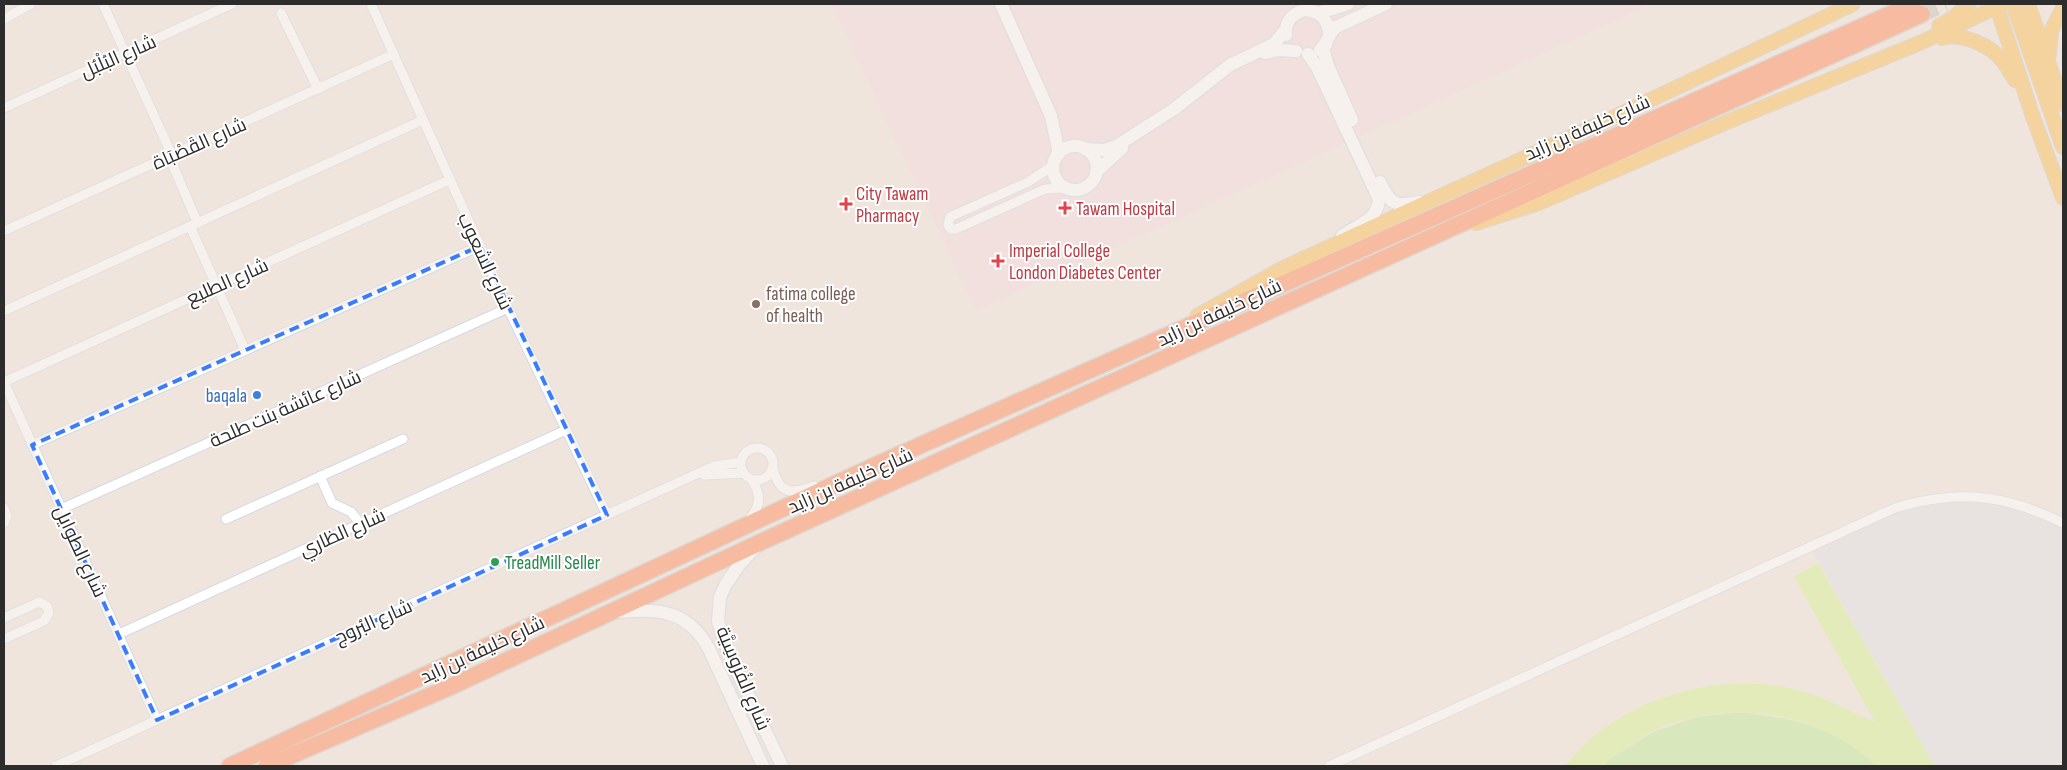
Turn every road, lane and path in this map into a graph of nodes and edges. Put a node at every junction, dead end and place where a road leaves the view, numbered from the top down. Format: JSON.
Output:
{"nodes":[{"id":1,"x":31,"y":4,"type":"edge"},
{"id":2,"x":103,"y":4,"type":"edge"},
{"id":3,"x":232,"y":4,"type":"edge"},
{"id":4,"x":371,"y":4,"type":"edge"},
{"id":5,"x":1001,"y":4,"type":"edge"},
{"id":6,"x":1348,"y":4,"type":"edge"},
{"id":7,"x":1386,"y":4,"type":"edge"},
{"id":8,"x":1853,"y":4,"type":"edge"},
{"id":9,"x":1956,"y":4,"type":"edge"},
{"id":10,"x":1969,"y":4,"type":"edge"},
{"id":11,"x":2013,"y":4,"type":"edge"},
{"id":12,"x":2028,"y":4,"type":"edge"},
{"id":13,"x":1999,"y":5,"type":"edge"},
{"id":14,"x":2063,"y":8,"type":"edge"},
{"id":15,"x":1917,"y":9,"type":"edge"},
{"id":16,"x":281,"y":13,"type":"dead end"},
{"id":17,"x":1319,"y":14,"type":"junction"},
{"id":18,"x":4,"y":19,"type":"edge"},
{"id":19,"x":1286,"y":29,"type":"junction"},
{"id":20,"x":1926,"y":33,"type":"junction"},
{"id":21,"x":1328,"y":39,"type":"junction"},
{"id":22,"x":125,"y":52,"type":"junction"},
{"id":23,"x":1302,"y":52,"type":"junction"},
{"id":24,"x":394,"y":54,"type":"junction"},
{"id":25,"x":1892,"y":55,"type":"junction"},
{"id":26,"x":2048,"y":63,"type":"junction"},
{"id":27,"x":318,"y":89,"type":"junction"},
{"id":28,"x":2025,"y":95,"type":"junction"},
{"id":29,"x":2063,"y":104,"type":"edge"},
{"id":30,"x":4,"y":108,"type":"edge"},
{"id":31,"x":1051,"y":116,"type":"junction"},
{"id":32,"x":423,"y":120,"type":"junction"},
{"id":33,"x":2063,"y":147,"type":"edge"},
{"id":34,"x":1082,"y":148,"type":"junction"},
{"id":35,"x":171,"y":156,"type":"junction"},
{"id":36,"x":1056,"y":159,"type":"junction"},
{"id":37,"x":1096,"y":172,"type":"junction"},
{"id":38,"x":450,"y":180,"type":"junction"},
{"id":39,"x":1066,"y":188,"type":"junction"},
{"id":40,"x":2063,"y":198,"type":"edge"},
{"id":41,"x":1432,"y":200,"type":"junction"},
{"id":42,"x":194,"y":224,"type":"junction"},
{"id":43,"x":1449,"y":228,"type":"junction"},
{"id":44,"x":4,"y":231,"type":"edge"},
{"id":45,"x":480,"y":246,"type":"junction"},
{"id":46,"x":1332,"y":246,"type":"junction"},
{"id":47,"x":216,"y":286,"type":"junction"},
{"id":48,"x":508,"y":308,"type":"junction"},
{"id":49,"x":4,"y":311,"type":"edge"},
{"id":50,"x":1168,"y":335,"type":"junction"},
{"id":51,"x":245,"y":350,"type":"junction"},
{"id":52,"x":4,"y":382,"type":"edge"},
{"id":53,"x":566,"y":430,"type":"junction"},
{"id":54,"x":404,"y":439,"type":"dead end"},
{"id":55,"x":32,"y":445,"type":"junction"},
{"id":56,"x":741,"y":462,"type":"junction"},
{"id":57,"x":876,"y":465,"type":"junction"},
{"id":58,"x":773,"y":470,"type":"junction"},
{"id":59,"x":320,"y":476,"type":"junction"},
{"id":60,"x":748,"y":476,"type":"junction"},
{"id":61,"x":692,"y":478,"type":"junction"},
{"id":62,"x":4,"y":508,"type":"edge"},
{"id":63,"x":61,"y":509,"type":"junction"},
{"id":64,"x":607,"y":515,"type":"junction"},
{"id":65,"x":226,"y":519,"type":"dead end"},
{"id":66,"x":4,"y":523,"type":"edge"},
{"id":67,"x":2063,"y":523,"type":"edge"},
{"id":68,"x":361,"y":524,"type":"junction"},
{"id":69,"x":743,"y":527,"type":"junction"},
{"id":70,"x":761,"y":542,"type":"junction"},
{"id":71,"x":608,"y":612,"type":"junction"},
{"id":72,"x":4,"y":618,"type":"edge"},
{"id":73,"x":119,"y":634,"type":"junction"},
{"id":74,"x":4,"y":639,"type":"edge"},
{"id":75,"x":157,"y":720,"type":"junction"},
{"id":76,"x":56,"y":766,"type":"edge"},
{"id":77,"x":230,"y":766,"type":"edge"},
{"id":78,"x":267,"y":766,"type":"edge"},
{"id":79,"x":763,"y":766,"type":"edge"},
{"id":80,"x":782,"y":766,"type":"edge"},
{"id":81,"x":1329,"y":766,"type":"edge"}],
"edges":[{"from":1,"to":18,"type":"street"},
{"from":2,"to":22,"type":"street"},
{"from":3,"to":22,"type":"street","name":"شارع البُلْبُل"},
{"from":4,"to":24,"type":"street","name":"شارع الشعوب"},
{"from":5,"to":31,"type":"street"},
{"from":6,"to":17,"type":"street"},
{"from":7,"to":21,"type":"street"},
{"from":8,"to":41,"type":"main road","name":"شارع خليفة بن زايد"},
{"from":9,"to":20,"type":"main road"},
{"from":10,"to":20,"type":"main road"},
{"from":11,"to":33,"type":"main road"},
{"from":12,"to":26,"type":"main road"},
{"from":13,"to":25,"type":"main road","name":"شارع خليفة بن زايد"},
{"from":13,"to":28,"type":"main road"},
{"from":14,"to":26,"type":"main road"},
{"from":15,"to":43,"type":"highway","name":"شارع خليفة بن زايد"},
{"from":15,"to":50,"type":"highway","name":"شارع خليفة بن زايد"},
{"from":16,"to":27,"type":"street"},
{"from":17,"to":19,"type":"street"},
{"from":17,"to":21,"type":"street"},
{"from":19,"to":23,"type":"street"},
{"from":19,"to":34,"type":"street"},
{"from":20,"to":25,"type":"main road"},
{"from":21,"to":23,"type":"street"},
{"from":21,"to":41,"type":"street"},
{"from":22,"to":30,"type":"street","name":"شارع البُلْبُل"},
{"from":22,"to":35,"type":"street"},
{"from":23,"to":37,"type":"street"},
{"from":23,"to":46,"type":"street"},
{"from":24,"to":27,"type":"street","name":"شارع القَصْبَاة"},
{"from":24,"to":32,"type":"street","name":"شارع الشعوب"},
{"from":25,"to":28,"type":"main road"},
{"from":25,"to":43,"type":"main road","name":"شارع خليفة بن زايد"},
{"from":26,"to":29,"type":"main road"},
{"from":27,"to":35,"type":"street","name":"شارع القَصْبَاة"},
{"from":28,"to":40,"type":"main road"},
{"from":31,"to":34,"type":"street"},
{"from":31,"to":36,"type":"street"},
{"from":32,"to":38,"type":"street","name":"شارع الشعوب"},
{"from":32,"to":42,"type":"street"},
{"from":34,"to":36,"type":"street"},
{"from":34,"to":37,"type":"street"},
{"from":35,"to":42,"type":"street"},
{"from":35,"to":44,"type":"street","name":"شارع القَصْبَاة"},
{"from":36,"to":39,"type":"street"},
{"from":36,"to":39,"type":"street"},
{"from":37,"to":39,"type":"street"},
{"from":38,"to":45,"type":"street","name":"شارع الشعوب"},
{"from":38,"to":47,"type":"street","name":"شارع الطليع"},
{"from":41,"to":46,"type":"main road","name":"شارع خليفة بن زايد"},
{"from":42,"to":47,"type":"street"},
{"from":42,"to":49,"type":"street"},
{"from":43,"to":70,"type":"highway","name":"شارع خليفة بن زايد"},
{"from":45,"to":48,"type":"street","name":"شارع الشعوب"},
{"from":45,"to":51,"type":"street"},
{"from":46,"to":50,"type":"main road","name":"شارع خليفة بن زايد"},
{"from":47,"to":51,"type":"street"},
{"from":47,"to":52,"type":"street","name":"شارع الطليع"},
{"from":48,"to":53,"type":"street","name":"شارع الشعوب"},
{"from":48,"to":63,"type":"street","name":"شارع عائشة بنت طلحة"},
{"from":50,"to":57,"type":"highway","name":"شارع خليفة بن زايد"},
{"from":51,"to":55,"type":"street"},
{"from":52,"to":55,"type":"street","name":"شارع الطوايل"},
{"from":53,"to":64,"type":"street","name":"شارع الشعوب"},
{"from":53,"to":68,"type":"street","name":"شارع الظاري"},
{"from":54,"to":59,"type":"street"},
{"from":55,"to":63,"type":"street","name":"شارع الطوايل"},
{"from":56,"to":58,"type":"street"},
{"from":56,"to":60,"type":"street"},
{"from":56,"to":61,"type":"street","name":"شارع البُروج"},
{"from":57,"to":58,"type":"street"},
{"from":57,"to":69,"type":"highway","name":"شارع خليفة بن زايد"},
{"from":58,"to":60,"type":"street"},
{"from":59,"to":65,"type":"street"},
{"from":59,"to":68,"type":"street"},
{"from":60,"to":61,"type":"street","name":"شارع البُروج"},
{"from":60,"to":69,"type":"street"},
{"from":61,"to":64,"type":"street","name":"شارع البُروج"},
{"from":62,"to":66,"type":"street"},
{"from":63,"to":73,"type":"street","name":"شارع الطوايل"},
{"from":64,"to":75,"type":"street","name":"شارع البُروج"},
{"from":67,"to":81,"type":"street"},
{"from":68,"to":73,"type":"street","name":"شارع الظاري"},
{"from":69,"to":77,"type":"highway","name":"شارع خليفة بن زايد"},
{"from":70,"to":71,"type":"highway","name":"شارع خليفة بن زايد"},
{"from":70,"to":80,"type":"street","name":"شارع الفُرُوسِيَّة"},
{"from":71,"to":78,"type":"highway","name":"شارع خليفة بن زايد"},
{"from":71,"to":79,"type":"street","name":"شارع الفُرُوسِيَّة"},
{"from":72,"to":74,"type":"street"},
{"from":73,"to":75,"type":"street","name":"شارع الطوايل"},
{"from":75,"to":76,"type":"street","name":"شارع البُروج"}]}
